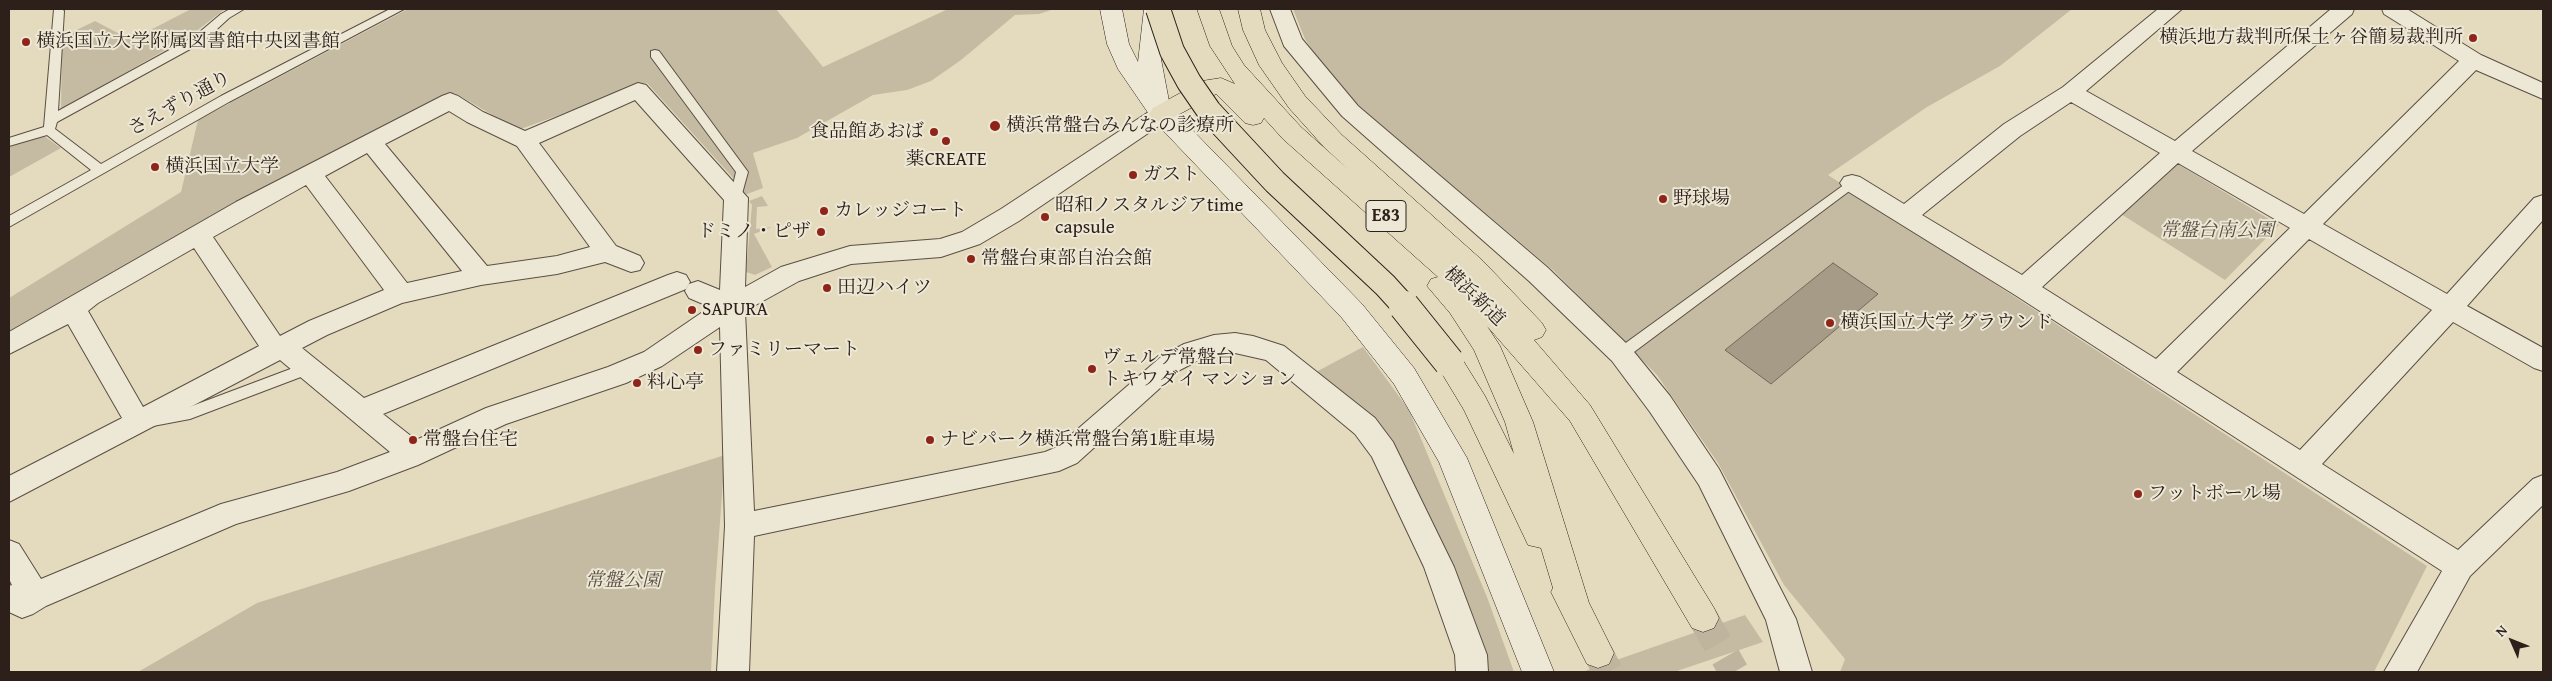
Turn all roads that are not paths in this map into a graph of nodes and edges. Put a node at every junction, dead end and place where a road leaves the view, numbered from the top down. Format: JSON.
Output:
{"nodes":[{"id":1,"x":238,"y":9,"type":"edge"},
{"id":2,"x":1111,"y":9,"type":"edge"},
{"id":3,"x":1157,"y":9,"type":"edge"},
{"id":4,"x":1208,"y":9,"type":"edge"},
{"id":5,"x":1249,"y":9,"type":"edge"},
{"id":6,"x":1280,"y":9,"type":"edge"},
{"id":7,"x":2171,"y":9,"type":"edge"},
{"id":8,"x":2344,"y":9,"type":"edge"},
{"id":9,"x":2392,"y":9,"type":"edge"},
{"id":10,"x":393,"y":10,"type":"edge"},
{"id":11,"x":58,"y":11,"type":"dead end"},
{"id":12,"x":655,"y":54,"type":"dead end"},
{"id":13,"x":2473,"y":60,"type":"junction"},
{"id":14,"x":2071,"y":92,"type":"junction"},
{"id":15,"x":2543,"y":92,"type":"edge"},
{"id":16,"x":1161,"y":114,"type":"junction"},
{"id":17,"x":50,"y":125,"type":"junction"},
{"id":18,"x":525,"y":140,"type":"junction"},
{"id":19,"x":370,"y":141,"type":"junction"},
{"id":20,"x":9,"y":142,"type":"edge"},
{"id":21,"x":2176,"y":152,"type":"junction"},
{"id":22,"x":100,"y":170,"type":"junction"},
{"id":23,"x":310,"y":173,"type":"junction"},
{"id":24,"x":1852,"y":183,"type":"joint"},
{"id":25,"x":736,"y":198,"type":"junction"},
{"id":26,"x":2543,"y":204,"type":"edge"},
{"id":27,"x":1905,"y":216,"type":"junction"},
{"id":28,"x":9,"y":222,"type":"edge"},
{"id":29,"x":2307,"y":226,"type":"junction"},
{"id":30,"x":198,"y":235,"type":"junction"},
{"id":31,"x":608,"y":252,"type":"junction"},
{"id":32,"x":481,"y":276,"type":"junction"},
{"id":33,"x":669,"y":279,"type":"junction"},
{"id":34,"x":2024,"y":288,"type":"junction"},
{"id":35,"x":401,"y":294,"type":"junction"},
{"id":36,"x":732,"y":306,"type":"junction"},
{"id":37,"x":2450,"y":308,"type":"junction"},
{"id":38,"x":73,"y":309,"type":"junction"},
{"id":39,"x":9,"y":344,"type":"edge"},
{"id":40,"x":279,"y":349,"type":"junction"},
{"id":41,"x":1621,"y":354,"type":"junction"},
{"id":42,"x":2543,"y":361,"type":"edge"},
{"id":43,"x":309,"y":368,"type":"junction"},
{"id":44,"x":2158,"y":374,"type":"junction"},
{"id":45,"x":362,"y":412,"type":"junction"},
{"id":46,"x":1580,"y":413,"type":"junction"},
{"id":47,"x":138,"y":422,"type":"junction"},
{"id":48,"x":413,"y":454,"type":"junction"},
{"id":49,"x":2302,"y":466,"type":"junction"},
{"id":50,"x":2543,"y":486,"type":"edge"},
{"id":51,"x":9,"y":490,"type":"edge"},
{"id":52,"x":740,"y":526,"type":"junction"},
{"id":53,"x":9,"y":554,"type":"edge"},
{"id":54,"x":2460,"y":567,"type":"junction"},
{"id":55,"x":22,"y":597,"type":"edge"},
{"id":56,"x":1575,"y":609,"type":"junction"},
{"id":57,"x":9,"y":613,"type":"edge"},
{"id":58,"x":1703,"y":618,"type":"tunnel mouth"},
{"id":59,"x":1598,"y":653,"type":"tunnel mouth"},
{"id":60,"x":733,"y":672,"type":"edge"},
{"id":61,"x":1472,"y":672,"type":"edge"},
{"id":62,"x":1538,"y":672,"type":"edge"},
{"id":63,"x":1796,"y":672,"type":"edge"},
{"id":64,"x":2400,"y":672,"type":"edge"}],
"edges":[{"from":1,"to":17,"type":"lane"},
{"from":2,"to":16,"type":"street"},
{"from":3,"to":16,"type":"street"},
{"from":3,"to":56,"type":"highway","number":"E83","bridge":true},
{"from":4,"to":46,"type":"highway","name":"横浜新道","number":"E83"},
{"from":5,"to":46,"type":"highway","number":"E83"},
{"from":6,"to":41,"type":"street"},
{"from":7,"to":14,"type":"street"},
{"from":8,"to":21,"type":"street"},
{"from":9,"to":13,"type":"street"},
{"from":10,"to":22,"type":"lane","name":"さえずり通り"},
{"from":11,"to":17,"type":"lane"},
{"from":12,"to":25,"type":"lane"},
{"from":13,"to":15,"type":"street"},
{"from":13,"to":29,"type":"street"},
{"from":14,"to":21,"type":"street"},
{"from":14,"to":27,"type":"street"},
{"from":16,"to":36,"type":"street"},
{"from":16,"to":56,"type":"highway"},
{"from":16,"to":62,"type":"street"},
{"from":17,"to":20,"type":"lane"},
{"from":17,"to":22,"type":"lane"},
{"from":18,"to":19,"type":"street"},
{"from":18,"to":25,"type":"street"},
{"from":18,"to":31,"type":"street"},
{"from":19,"to":23,"type":"street"},
{"from":19,"to":32,"type":"street"},
{"from":21,"to":29,"type":"street"},
{"from":21,"to":34,"type":"street"},
{"from":22,"to":28,"type":"lane","name":"さえずり通り"},
{"from":23,"to":30,"type":"street"},
{"from":23,"to":35,"type":"street"},
{"from":24,"to":27,"type":"street"},
{"from":24,"to":41,"type":"lane"},
{"from":25,"to":36,"type":"street"},
{"from":26,"to":37,"type":"street"},
{"from":27,"to":34,"type":"street"},
{"from":29,"to":37,"type":"street"},
{"from":29,"to":44,"type":"street"},
{"from":30,"to":38,"type":"street"},
{"from":30,"to":40,"type":"street"},
{"from":31,"to":32,"type":"street"},
{"from":31,"to":33,"type":"street"},
{"from":32,"to":35,"type":"street"},
{"from":33,"to":36,"type":"street"},
{"from":33,"to":45,"type":"street"},
{"from":34,"to":44,"type":"street"},
{"from":35,"to":40,"type":"street"},
{"from":36,"to":48,"type":"street"},
{"from":36,"to":52,"type":"street"},
{"from":37,"to":42,"type":"street"},
{"from":37,"to":49,"type":"street"},
{"from":38,"to":39,"type":"street"},
{"from":38,"to":47,"type":"street"},
{"from":40,"to":43,"type":"street"},
{"from":40,"to":47,"type":"street"},
{"from":41,"to":63,"type":"street"},
{"from":43,"to":45,"type":"street"},
{"from":43,"to":47,"type":"lane"},
{"from":44,"to":49,"type":"street"},
{"from":45,"to":48,"type":"street"},
{"from":46,"to":58,"type":"highway","name":"横浜新道","number":"E83"},
{"from":47,"to":51,"type":"street"},
{"from":48,"to":55,"type":"street"},
{"from":49,"to":54,"type":"street"},
{"from":50,"to":54,"type":"street"},
{"from":52,"to":60,"type":"street"},
{"from":52,"to":61,"type":"street"},
{"from":53,"to":55,"type":"street"},
{"from":54,"to":64,"type":"street"},
{"from":55,"to":57,"type":"street"},
{"from":56,"to":59,"type":"highway","number":"E83"}]}
